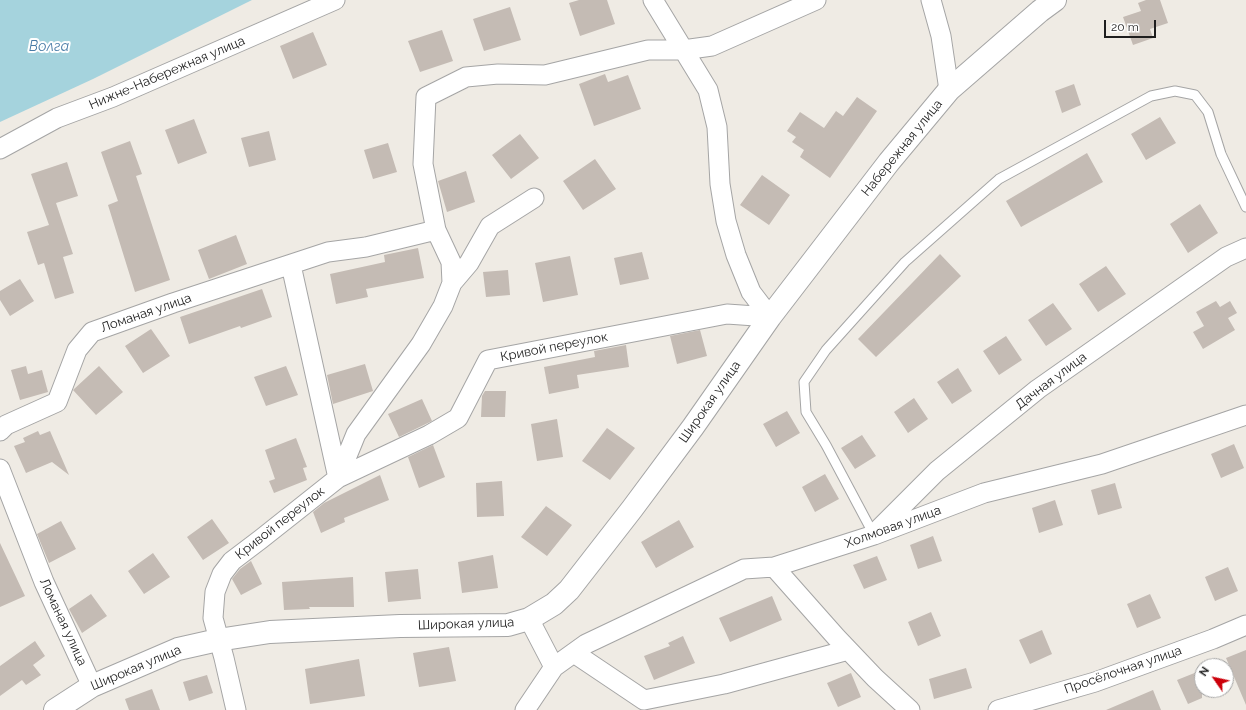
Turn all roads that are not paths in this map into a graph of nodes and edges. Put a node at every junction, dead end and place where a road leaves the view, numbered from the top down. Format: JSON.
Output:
{"nodes":[{"id":1,"x":335,"y":0,"type":"edge"},
{"id":2,"x":653,"y":0,"type":"edge"},
{"id":3,"x":816,"y":0,"type":"edge"},
{"id":4,"x":931,"y":0,"type":"edge"},
{"id":5,"x":1055,"y":0,"type":"edge"},
{"id":6,"x":683,"y":50,"type":"junction"},
{"id":7,"x":949,"y":90,"type":"junction"},
{"id":8,"x":0,"y":149,"type":"edge"},
{"id":9,"x":534,"y":198,"type":"dead end"},
{"id":10,"x":1246,"y":207,"type":"edge"},
{"id":11,"x":436,"y":230,"type":"junction"},
{"id":12,"x":1246,"y":248,"type":"edge"},
{"id":13,"x":291,"y":265,"type":"junction"},
{"id":14,"x":452,"y":283,"type":"junction"},
{"id":15,"x":770,"y":317,"type":"junction"},
{"id":16,"x":1246,"y":415,"type":"edge"},
{"id":17,"x":0,"y":431,"type":"edge"},
{"id":18,"x":0,"y":469,"type":"edge"},
{"id":19,"x":338,"y":478,"type":"junction"},
{"id":20,"x":874,"y":535,"type":"junction"},
{"id":21,"x":774,"y":567,"type":"junction"},
{"id":22,"x":529,"y":620,"type":"junction"},
{"id":23,"x":1246,"y":625,"type":"edge"},
{"id":24,"x":218,"y":640,"type":"junction"},
{"id":25,"x":848,"y":650,"type":"junction"},
{"id":26,"x":574,"y":653,"type":"junction"},
{"id":27,"x":554,"y":667,"type":"junction"},
{"id":28,"x":92,"y":686,"type":"junction"},
{"id":29,"x":55,"y":710,"type":"edge"},
{"id":30,"x":236,"y":710,"type":"edge"},
{"id":31,"x":525,"y":710,"type":"edge"},
{"id":32,"x":909,"y":710,"type":"edge"},
{"id":33,"x":998,"y":710,"type":"edge"}],
"edges":[{"from":1,"to":8,"type":"street","name":"Нижне-Набережная улица"},
{"from":2,"to":6,"type":"street"},
{"from":3,"to":6,"type":"street"},
{"from":4,"to":7,"type":"street"},
{"from":5,"to":7,"type":"street","name":"Набережная улица"},
{"from":6,"to":11,"type":"street"},
{"from":6,"to":15,"type":"street"},
{"from":7,"to":15,"type":"street","name":"Набережная улица"},
{"from":9,"to":14,"type":"street","name":"Кривой переулок"},
{"from":10,"to":20,"type":"lane"},
{"from":11,"to":13,"type":"street","name":"Ломаная улица"},
{"from":11,"to":14,"type":"street"},
{"from":12,"to":20,"type":"street","name":"Дачная улица"},
{"from":13,"to":17,"type":"street","name":"Ломаная улица"},
{"from":13,"to":19,"type":"street"},
{"from":14,"to":19,"type":"street","name":"Кривой переулок"},
{"from":15,"to":19,"type":"street","name":"Кривой переулок"},
{"from":15,"to":22,"type":"street","name":"Широкая улица"},
{"from":16,"to":20,"type":"street","name":"Холмовая улица"},
{"from":18,"to":28,"type":"street","name":"Ломаная улица"},
{"from":19,"to":24,"type":"street","name":"Кривой переулок"},
{"from":20,"to":21,"type":"street","name":"Холмовая улица"},
{"from":21,"to":25,"type":"street"},
{"from":21,"to":26,"type":"street","name":"Холмовая улица"},
{"from":22,"to":24,"type":"street","name":"Широкая улица"},
{"from":22,"to":27,"type":"street"},
{"from":23,"to":33,"type":"street","name":"Просёлочная улица"},
{"from":24,"to":28,"type":"street","name":"Широкая улица"},
{"from":24,"to":30,"type":"street","name":"Кривой переулок"},
{"from":25,"to":26,"type":"street"},
{"from":25,"to":32,"type":"street"},
{"from":26,"to":27,"type":"street","name":"Холмовая улица"},
{"from":27,"to":31,"type":"street"},
{"from":28,"to":29,"type":"street","name":"Широкая улица"}]}
